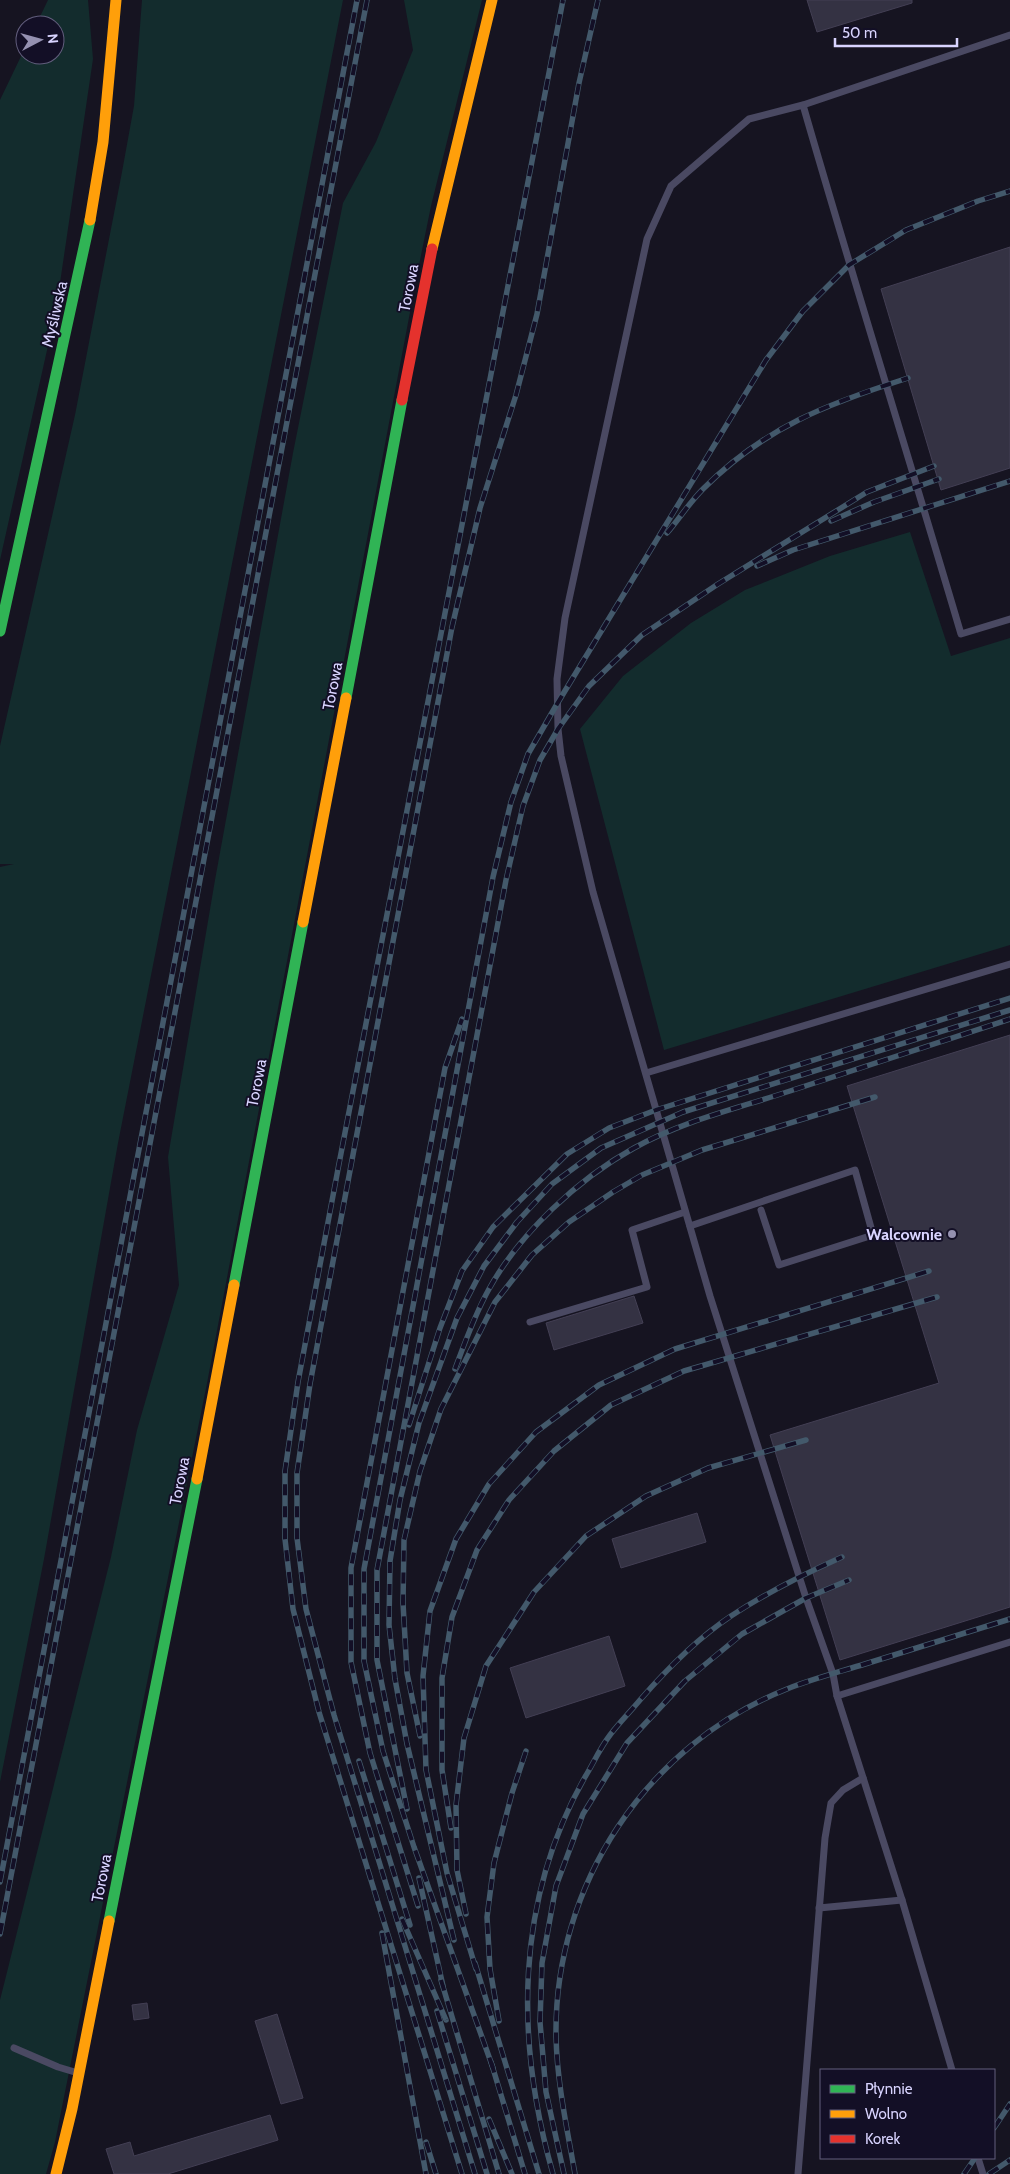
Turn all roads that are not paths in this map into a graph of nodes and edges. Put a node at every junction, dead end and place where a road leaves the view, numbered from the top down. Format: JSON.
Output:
{"nodes":[{"id":1,"x":116,"y":0,"type":"edge"},
{"id":2,"x":492,"y":0,"type":"edge"},
{"id":3,"x":1010,"y":35,"type":"edge"},
{"id":4,"x":804,"y":104,"type":"junction"},
{"id":5,"x":1010,"y":619,"type":"edge"},
{"id":6,"x":0,"y":631,"type":"edge"},
{"id":7,"x":1010,"y":964,"type":"edge"},
{"id":8,"x":646,"y":1073,"type":"junction"},
{"id":9,"x":761,"y":1210,"type":"dead end"},
{"id":10,"x":685,"y":1212,"type":"junction"},
{"id":11,"x":690,"y":1226,"type":"junction"},
{"id":12,"x":530,"y":1322,"type":"dead end"},
{"id":13,"x":1010,"y":1642,"type":"edge"},
{"id":14,"x":837,"y":1696,"type":"junction"},
{"id":15,"x":863,"y":1778,"type":"junction"},
{"id":16,"x":902,"y":1900,"type":"junction"},
{"id":17,"x":819,"y":1908,"type":"junction"},
{"id":18,"x":14,"y":2048,"type":"dead end"},
{"id":19,"x":952,"y":2069,"type":"edge"},
{"id":20,"x":79,"y":2073,"type":"junction"},
{"id":21,"x":978,"y":2159,"type":"edge"},
{"id":22,"x":56,"y":2174,"type":"edge"},
{"id":23,"x":798,"y":2174,"type":"edge"},
{"id":24,"x":982,"y":2174,"type":"edge"}],
"edges":[{"from":1,"to":6,"type":"street","name":"Myśliwska"},
{"from":2,"to":20,"type":"street","name":"Torowa"},
{"from":3,"to":4,"type":"lane"},
{"from":4,"to":5,"type":"lane"},
{"from":4,"to":8,"type":"lane"},
{"from":7,"to":8,"type":"lane"},
{"from":8,"to":10,"type":"lane"},
{"from":9,"to":11,"type":"lane"},
{"from":10,"to":11,"type":"lane"},
{"from":10,"to":12,"type":"lane"},
{"from":11,"to":14,"type":"lane"},
{"from":13,"to":14,"type":"lane"},
{"from":14,"to":15,"type":"lane"},
{"from":15,"to":16,"type":"lane"},
{"from":15,"to":17,"type":"lane"},
{"from":16,"to":17,"type":"lane"},
{"from":16,"to":19,"type":"lane"},
{"from":17,"to":23,"type":"lane"},
{"from":18,"to":20,"type":"lane"},
{"from":20,"to":22,"type":"street","name":"Torowa"},
{"from":21,"to":24,"type":"lane"}]}
